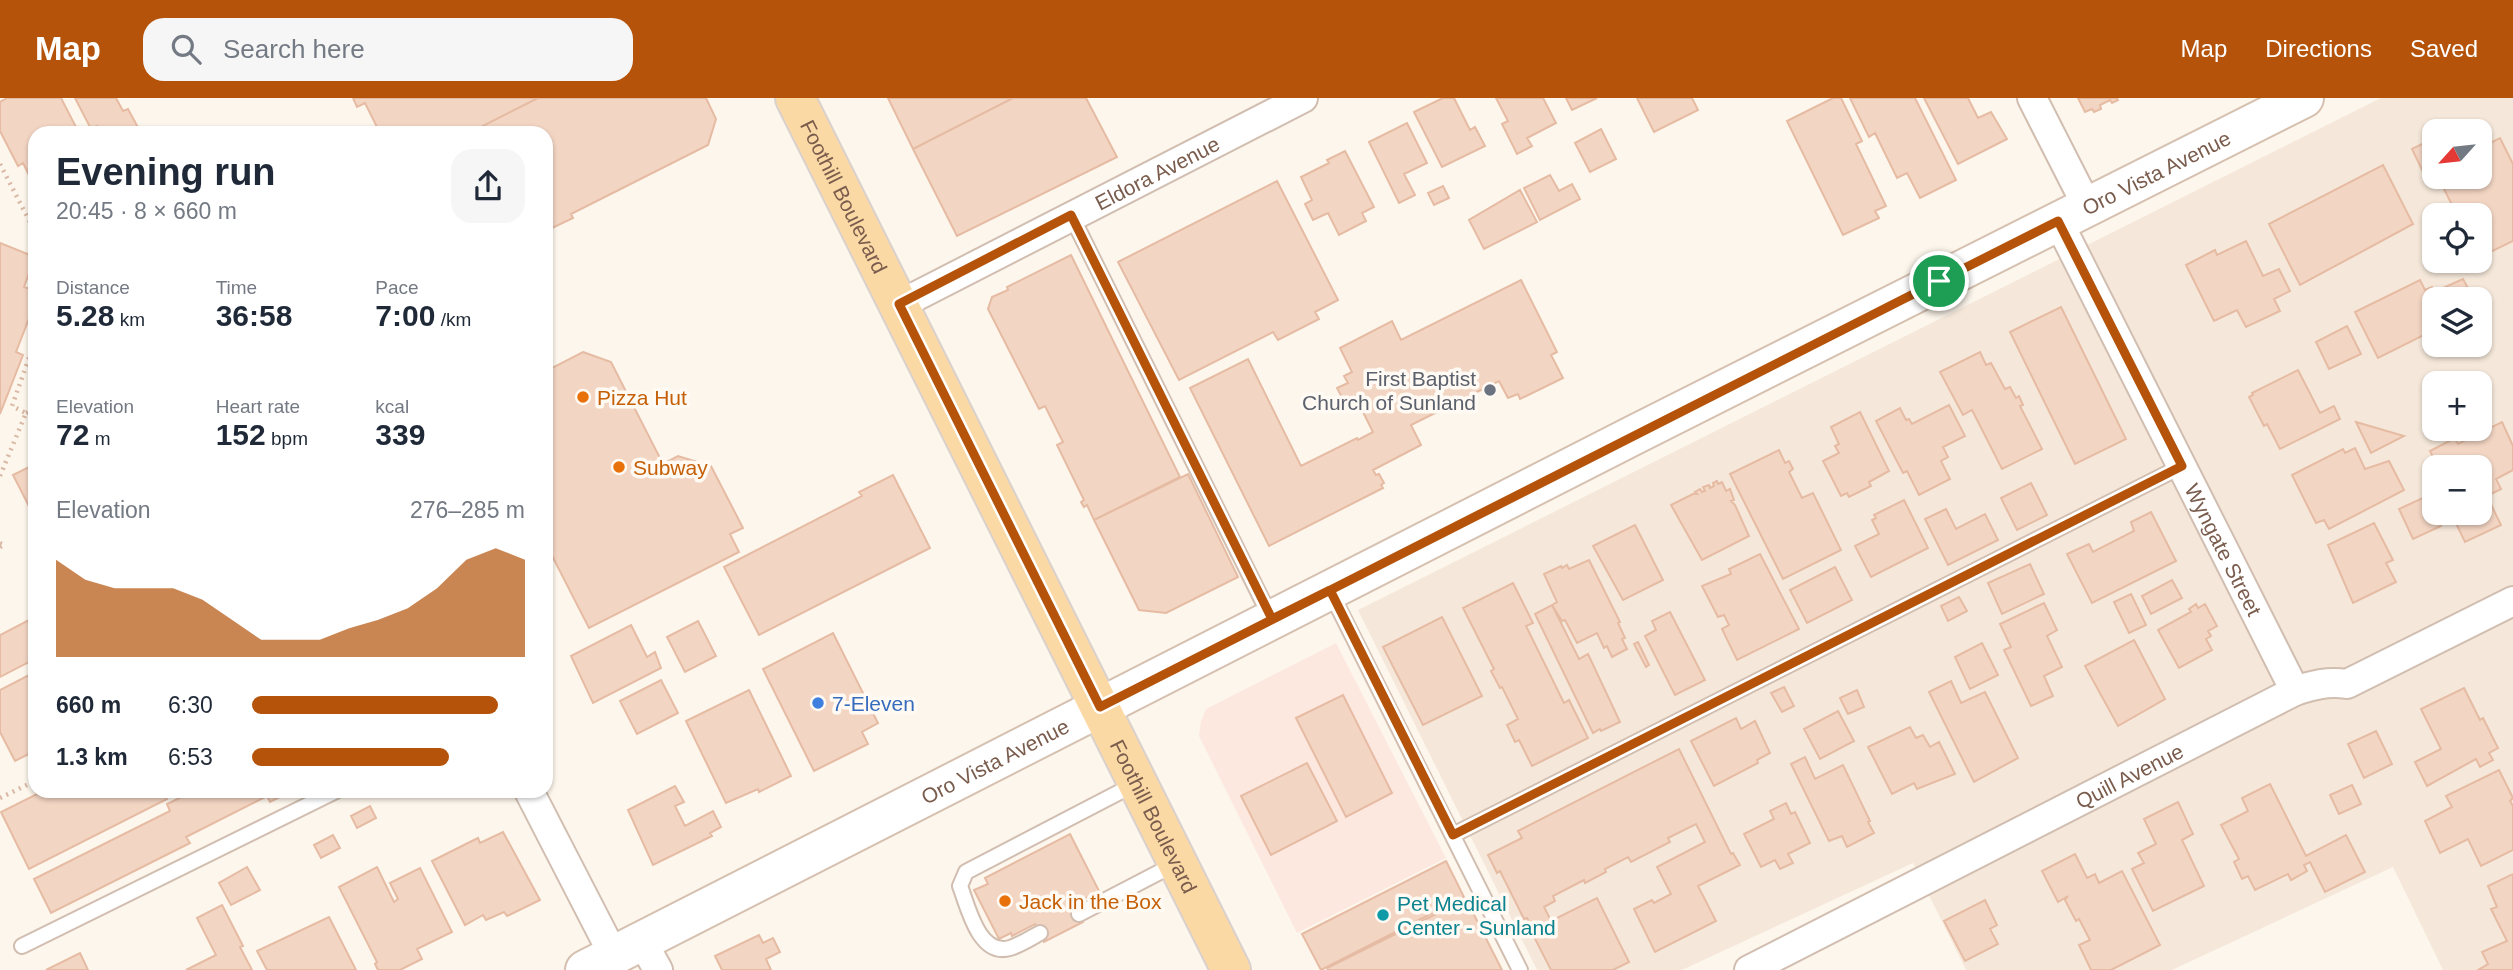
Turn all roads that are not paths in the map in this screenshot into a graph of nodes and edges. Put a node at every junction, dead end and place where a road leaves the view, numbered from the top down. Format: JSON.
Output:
{"nodes":[{"id":1,"x":795,"y":98,"type":"edge"},
{"id":2,"x":1303,"y":98,"type":"edge"},
{"id":3,"x":2032,"y":98,"type":"edge"},
{"id":4,"x":2304,"y":98,"type":"edge"},
{"id":5,"x":2072,"y":214,"type":"junction"},
{"id":6,"x":1071,"y":215,"type":"junction"},
{"id":7,"x":899,"y":304,"type":"junction"},
{"id":8,"x":2182,"y":466,"type":"junction"},
{"id":9,"x":1330,"y":590,"type":"junction"},
{"id":10,"x":2511,"y":606,"type":"edge"},
{"id":11,"x":1272,"y":619,"type":"junction"},
{"id":12,"x":2295,"y":691,"type":"junction"},
{"id":13,"x":1100,"y":707,"type":"junction"},
{"id":14,"x":1138,"y":782,"type":"junction"},
{"id":15,"x":322,"y":798,"type":"edge"},
{"id":16,"x":533,"y":798,"type":"edge"},
{"id":17,"x":1453,"y":835,"type":"junction"},
{"id":18,"x":1178,"y":863,"type":"junction"},
{"id":19,"x":1079,"y":914,"type":"dead end"},
{"id":20,"x":1040,"y":933,"type":"dead end"},
{"id":21,"x":22,"y":946,"type":"dead end"},
{"id":22,"x":625,"y":959,"type":"edge"},
{"id":23,"x":1231,"y":970,"type":"edge"},
{"id":24,"x":1520,"y":970,"type":"edge"},
{"id":25,"x":1749,"y":970,"type":"edge"}],
"edges":[{"from":1,"to":7,"type":"main road","name":"Foothill Boulevard"},
{"from":2,"to":6,"type":"street","name":"Eldora Avenue"},
{"from":3,"to":5,"type":"street","name":"Wyngate Street"},
{"from":4,"to":5,"type":"street","name":"Oro Vista Avenue"},
{"from":5,"to":8,"type":"street","name":"Wyngate Street"},
{"from":5,"to":9,"type":"street","name":"Oro Vista Avenue"},
{"from":6,"to":7,"type":"street","name":"Eldora Avenue"},
{"from":6,"to":11,"type":"lane"},
{"from":7,"to":13,"type":"main road","name":"Foothill Boulevard"},
{"from":8,"to":12,"type":"street","name":"Wyngate Street"},
{"from":8,"to":17,"type":"lane"},
{"from":9,"to":11,"type":"street","name":"Oro Vista Avenue"},
{"from":9,"to":17,"type":"lane"},
{"from":10,"to":12,"type":"street","name":"Quill Avenue"},
{"from":11,"to":13,"type":"street","name":"Oro Vista Avenue"},
{"from":12,"to":25,"type":"street","name":"Quill Avenue"},
{"from":13,"to":14,"type":"main road","name":"Foothill Boulevard"},
{"from":13,"to":22,"type":"street","name":"Oro Vista Avenue"},
{"from":14,"to":18,"type":"main road","name":"Foothill Boulevard"},
{"from":14,"to":20,"type":"lane"},
{"from":15,"to":21,"type":"lane"},
{"from":16,"to":22,"type":"street"},
{"from":17,"to":24,"type":"lane"},
{"from":18,"to":19,"type":"lane"},
{"from":18,"to":23,"type":"main road","name":"Foothill Boulevard"}]}
